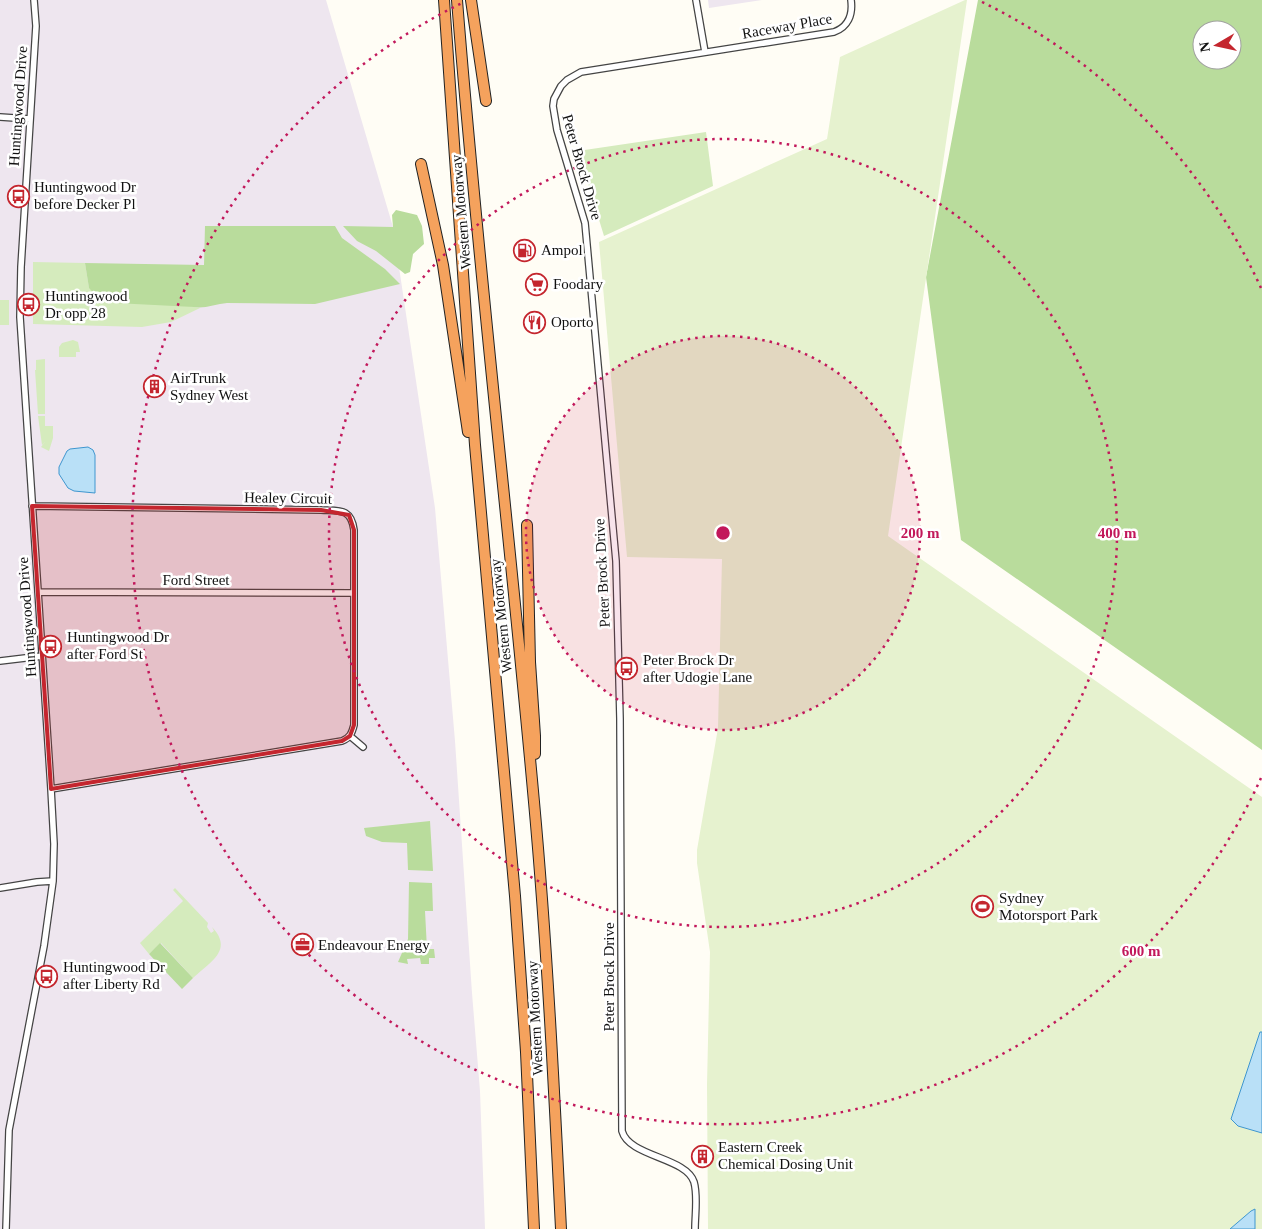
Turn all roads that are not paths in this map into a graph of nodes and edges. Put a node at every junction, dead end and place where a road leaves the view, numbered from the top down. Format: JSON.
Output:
{"nodes":[{"id":1,"x":34,"y":0,"type":"edge"},
{"id":2,"x":437,"y":0,"type":"edge"},
{"id":3,"x":444,"y":0,"type":"edge"},
{"id":4,"x":457,"y":0,"type":"edge"},
{"id":5,"x":471,"y":0,"type":"edge"},
{"id":6,"x":696,"y":0,"type":"edge"},
{"id":7,"x":851,"y":0,"type":"edge"},
{"id":8,"x":447,"y":51,"type":"junction"},
{"id":9,"x":705,"y":52,"type":"junction"},
{"id":10,"x":486,"y":100,"type":"dead end"},
{"id":11,"x":0,"y":117,"type":"edge"},
{"id":12,"x":30,"y":119,"type":"junction"},
{"id":13,"x":421,"y":164,"type":"dead end"},
{"id":14,"x":475,"y":445,"type":"junction"},
{"id":15,"x":32,"y":506,"type":"junction"},
{"id":16,"x":527,"y":525,"type":"dead end"},
{"id":17,"x":38,"y":592,"type":"junction"},
{"id":18,"x":354,"y":593,"type":"junction"},
{"id":19,"x":42,"y":656,"type":"junction"},
{"id":20,"x":0,"y":661,"type":"edge"},
{"id":21,"x":350,"y":736,"type":"junction"},
{"id":22,"x":363,"y":747,"type":"dead end"},
{"id":23,"x":51,"y":790,"type":"junction"},
{"id":24,"x":534,"y":803,"type":"junction"},
{"id":25,"x":53,"y":881,"type":"junction"},
{"id":26,"x":0,"y":888,"type":"edge"},
{"id":27,"x":6,"y":1229,"type":"edge"},
{"id":28,"x":534,"y":1229,"type":"edge"},
{"id":29,"x":561,"y":1229,"type":"edge"},
{"id":30,"x":694,"y":1229,"type":"edge"}],
"edges":[{"from":1,"to":12,"type":"street","name":"Huntingwood Drive"},
{"from":2,"to":8,"type":"highway"},
{"from":3,"to":8,"type":"highway","name":"Western Motorway"},
{"from":4,"to":24,"type":"highway","name":"Western Motorway"},
{"from":5,"to":10,"type":"highway"},
{"from":6,"to":9,"type":"street"},
{"from":7,"to":9,"type":"street","name":"Raceway Place"},
{"from":8,"to":14,"type":"highway","name":"Western Motorway"},
{"from":9,"to":30,"type":"street","name":"Peter Brock Drive"},
{"from":11,"to":12,"type":"street"},
{"from":12,"to":15,"type":"street","name":"Huntingwood Drive"},
{"from":13,"to":14,"type":"highway"},
{"from":14,"to":28,"type":"highway","name":"Western Motorway"},
{"from":15,"to":17,"type":"street","name":"Huntingwood Drive"},
{"from":15,"to":18,"type":"street","name":"Healey Circuit"},
{"from":16,"to":24,"type":"highway"},
{"from":17,"to":18,"type":"street","name":"Ford Street"},
{"from":17,"to":19,"type":"street","name":"Huntingwood Drive"},
{"from":18,"to":21,"type":"street","name":"Healey Circuit"},
{"from":19,"to":20,"type":"street"},
{"from":19,"to":23,"type":"street","name":"Huntingwood Drive"},
{"from":21,"to":22,"type":"street"},
{"from":21,"to":23,"type":"street"},
{"from":23,"to":25,"type":"street","name":"Huntingwood Drive"},
{"from":24,"to":29,"type":"highway","name":"Western Motorway"},
{"from":25,"to":26,"type":"street"},
{"from":25,"to":27,"type":"street","name":"Huntingwood Drive"}]}
